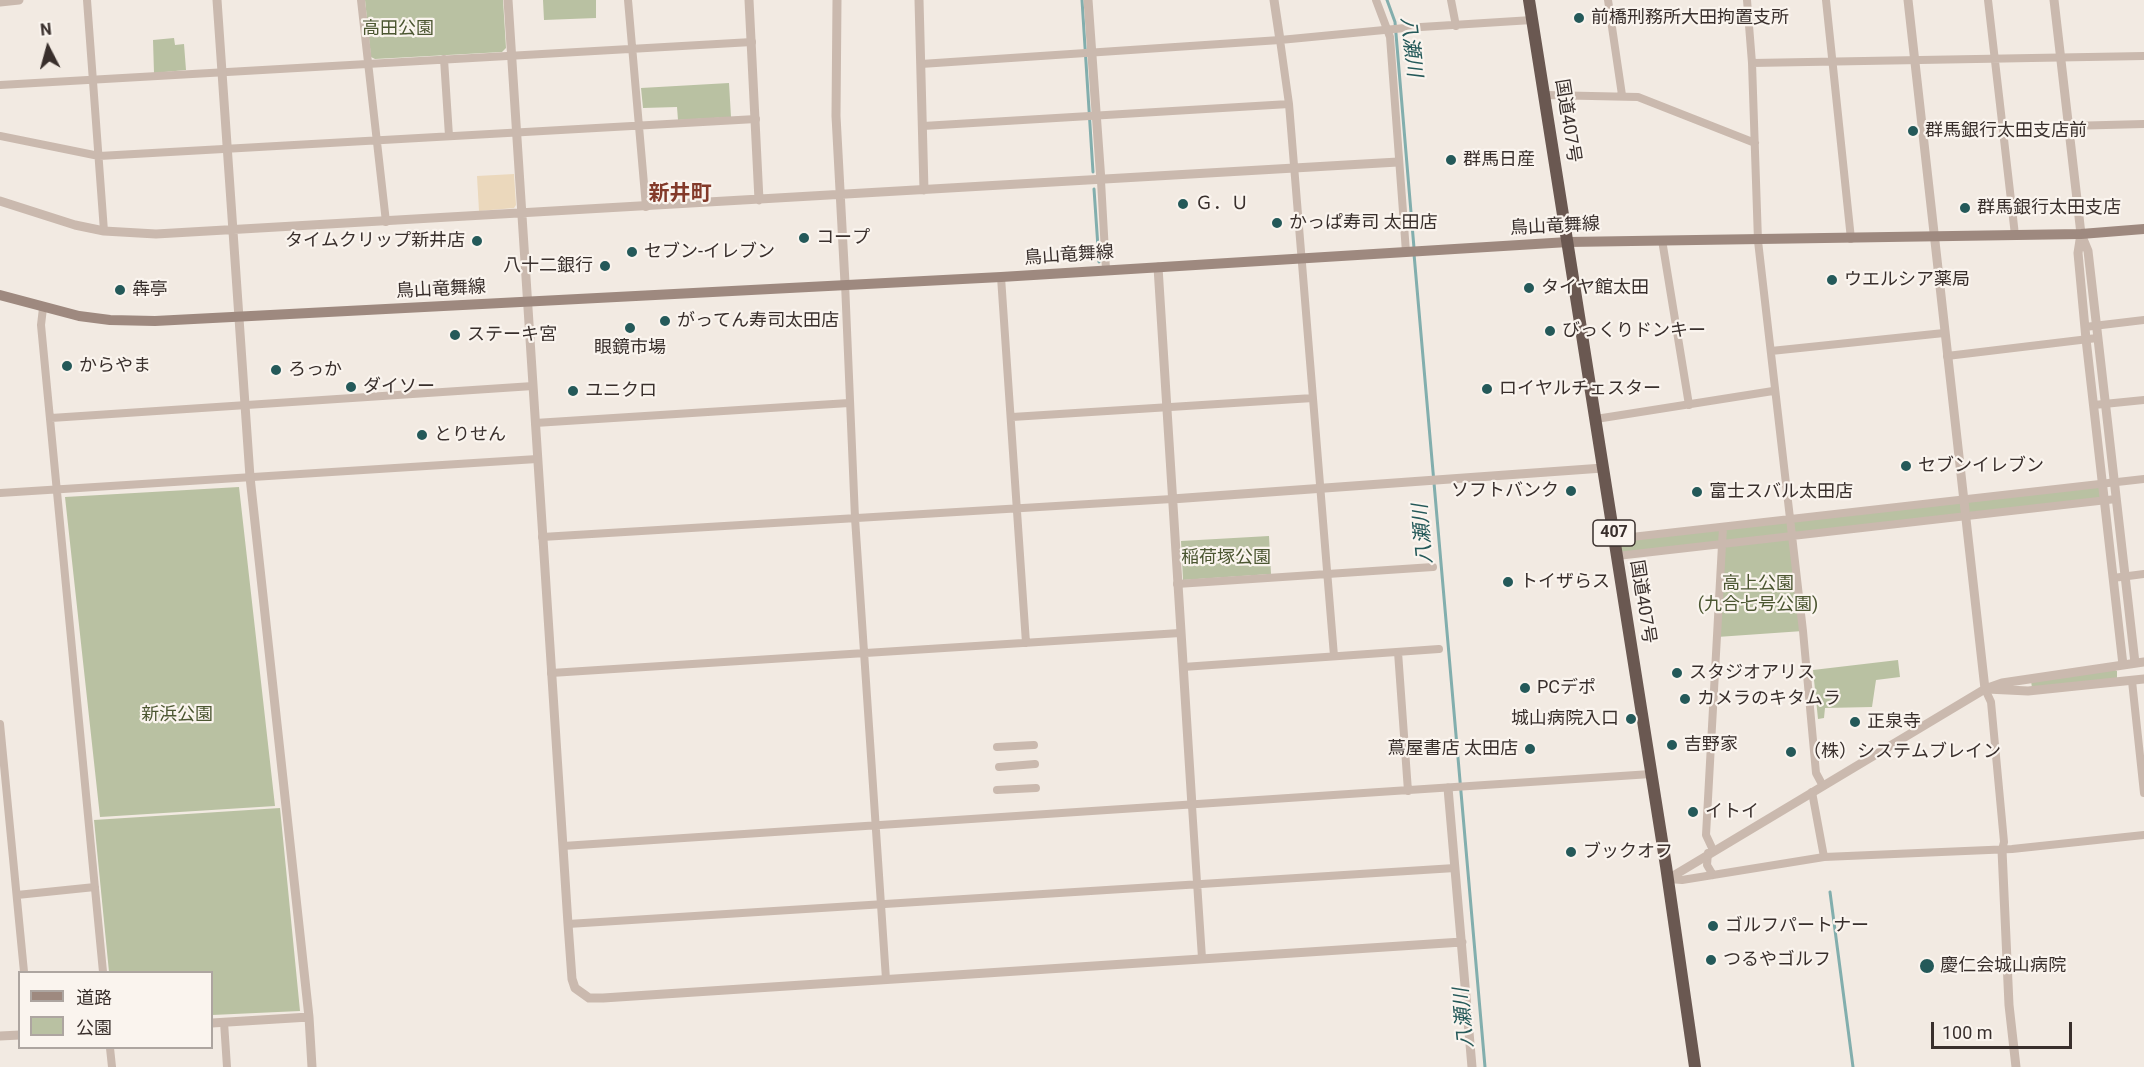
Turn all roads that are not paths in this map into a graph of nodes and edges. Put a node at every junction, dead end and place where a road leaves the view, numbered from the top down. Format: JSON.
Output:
{"nodes":[{"id":1,"x":19,"y":0,"type":"edge"},
{"id":2,"x":87,"y":0,"type":"edge"},
{"id":3,"x":216,"y":0,"type":"edge"},
{"id":4,"x":361,"y":0,"type":"edge"},
{"id":5,"x":508,"y":0,"type":"edge"},
{"id":6,"x":627,"y":0,"type":"edge"},
{"id":7,"x":749,"y":0,"type":"edge"},
{"id":8,"x":837,"y":0,"type":"edge"},
{"id":9,"x":919,"y":0,"type":"edge"},
{"id":10,"x":1088,"y":0,"type":"edge"},
{"id":11,"x":1274,"y":0,"type":"edge"},
{"id":12,"x":1376,"y":0,"type":"edge"},
{"id":13,"x":1452,"y":0,"type":"edge"},
{"id":14,"x":1529,"y":0,"type":"edge"},
{"id":15,"x":1608,"y":0,"type":"edge"},
{"id":16,"x":1747,"y":0,"type":"edge"},
{"id":17,"x":1826,"y":0,"type":"edge"},
{"id":18,"x":1908,"y":0,"type":"edge"},
{"id":19,"x":1988,"y":0,"type":"edge"},
{"id":20,"x":2054,"y":0,"type":"edge"},
{"id":21,"x":0,"y":2,"type":"edge"},
{"id":22,"x":1532,"y":20,"type":"junction"},
{"id":23,"x":1456,"y":26,"type":"junction"},
{"id":24,"x":1387,"y":30,"type":"junction"},
{"id":25,"x":1280,"y":40,"type":"junction"},
{"id":26,"x":752,"y":42,"type":"junction"},
{"id":27,"x":632,"y":49,"type":"junction"},
{"id":28,"x":1091,"y":53,"type":"junction"},
{"id":29,"x":513,"y":55,"type":"junction"},
{"id":30,"x":2144,"y":56,"type":"edge"},
{"id":31,"x":444,"y":58,"type":"junction"},
{"id":32,"x":2061,"y":58,"type":"junction"},
{"id":33,"x":1995,"y":60,"type":"junction"},
{"id":34,"x":1832,"y":61,"type":"junction"},
{"id":35,"x":1914,"y":61,"type":"junction"},
{"id":36,"x":1752,"y":63,"type":"junction"},
{"id":37,"x":368,"y":64,"type":"junction"},
{"id":38,"x":921,"y":64,"type":"junction"},
{"id":39,"x":222,"y":72,"type":"junction"},
{"id":40,"x":93,"y":79,"type":"junction"},
{"id":41,"x":0,"y":85,"type":"edge"},
{"id":42,"x":1545,"y":95,"type":"junction"},
{"id":43,"x":1622,"y":95,"type":"junction"},
{"id":44,"x":1289,"y":104,"type":"junction"},
{"id":45,"x":1097,"y":116,"type":"junction"},
{"id":46,"x":756,"y":119,"type":"junction"},
{"id":47,"x":2144,"y":124,"type":"edge"},
{"id":48,"x":639,"y":126,"type":"junction"},
{"id":49,"x":923,"y":126,"type":"junction"},
{"id":50,"x":2068,"y":126,"type":"junction"},
{"id":51,"x":518,"y":133,"type":"junction"},
{"id":52,"x":0,"y":136,"type":"edge"},
{"id":53,"x":449,"y":136,"type":"junction"},
{"id":54,"x":376,"y":142,"type":"junction"},
{"id":55,"x":1755,"y":143,"type":"junction"},
{"id":56,"x":228,"y":149,"type":"junction"},
{"id":57,"x":99,"y":156,"type":"junction"},
{"id":58,"x":1398,"y":162,"type":"junction"},
{"id":59,"x":1294,"y":169,"type":"junction"},
{"id":60,"x":1101,"y":181,"type":"junction"},
{"id":61,"x":924,"y":190,"type":"junction"},
{"id":62,"x":840,"y":195,"type":"junction"},
{"id":63,"x":759,"y":200,"type":"junction"},
{"id":64,"x":0,"y":201,"type":"edge"},
{"id":65,"x":646,"y":207,"type":"junction"},
{"id":66,"x":522,"y":213,"type":"junction"},
{"id":67,"x":386,"y":222,"type":"junction"},
{"id":68,"x":2144,"y":229,"type":"edge"},
{"id":69,"x":104,"y":231,"type":"junction"},
{"id":70,"x":234,"y":231,"type":"junction"},
{"id":71,"x":2081,"y":234,"type":"junction"},
{"id":72,"x":2015,"y":235,"type":"junction"},
{"id":73,"x":1933,"y":237,"type":"junction"},
{"id":74,"x":1851,"y":239,"type":"junction"},
{"id":75,"x":1662,"y":240,"type":"junction"},
{"id":76,"x":1758,"y":241,"type":"junction"},
{"id":77,"x":1568,"y":242,"type":"junction"},
{"id":78,"x":1407,"y":252,"type":"junction"},
{"id":79,"x":1301,"y":259,"type":"junction"},
{"id":80,"x":1158,"y":267,"type":"junction"},
{"id":81,"x":1106,"y":270,"type":"junction"},
{"id":82,"x":1001,"y":277,"type":"junction"},
{"id":83,"x":845,"y":284,"type":"junction"},
{"id":84,"x":0,"y":295,"type":"edge"},
{"id":85,"x":528,"y":303,"type":"junction"},
{"id":86,"x":43,"y":308,"type":"junction"},
{"id":87,"x":240,"y":316,"type":"junction"},
{"id":88,"x":2144,"y":320,"type":"edge"},
{"id":89,"x":2096,"y":326,"type":"junction"},
{"id":90,"x":2085,"y":327,"type":"junction"},
{"id":91,"x":1944,"y":333,"type":"junction"},
{"id":92,"x":2097,"y":338,"type":"junction"},
{"id":93,"x":2086,"y":339,"type":"junction"},
{"id":94,"x":1771,"y":351,"type":"junction"},
{"id":95,"x":1947,"y":356,"type":"junction"},
{"id":96,"x":532,"y":386,"type":"junction"},
{"id":97,"x":1773,"y":391,"type":"junction"},
{"id":98,"x":1313,"y":398,"type":"junction"},
{"id":99,"x":2144,"y":400,"type":"edge"},
{"id":100,"x":849,"y":403,"type":"junction"},
{"id":101,"x":2105,"y":404,"type":"junction"},
{"id":102,"x":1689,"y":405,"type":"junction"},
{"id":103,"x":2094,"y":405,"type":"junction"},
{"id":104,"x":245,"y":406,"type":"junction"},
{"id":105,"x":1167,"y":407,"type":"junction"},
{"id":106,"x":1012,"y":417,"type":"junction"},
{"id":107,"x":51,"y":418,"type":"junction"},
{"id":108,"x":1596,"y":419,"type":"junction"},
{"id":109,"x":535,"y":423,"type":"junction"},
{"id":110,"x":537,"y":459,"type":"junction"},
{"id":111,"x":1603,"y":468,"type":"junction"},
{"id":112,"x":250,"y":477,"type":"junction"},
{"id":113,"x":2144,"y":479,"type":"edge"},
{"id":114,"x":2114,"y":483,"type":"junction"},
{"id":115,"x":2101,"y":484,"type":"junction"},
{"id":116,"x":1321,"y":488,"type":"junction"},
{"id":117,"x":57,"y":489,"type":"junction"},
{"id":118,"x":0,"y":493,"type":"edge"},
{"id":119,"x":1963,"y":498,"type":"junction"},
{"id":120,"x":1172,"y":499,"type":"junction"},
{"id":121,"x":2116,"y":500,"type":"junction"},
{"id":122,"x":2103,"y":501,"type":"junction"},
{"id":123,"x":1019,"y":508,"type":"junction"},
{"id":124,"x":1965,"y":516,"type":"junction"},
{"id":125,"x":855,"y":518,"type":"junction"},
{"id":126,"x":1790,"y":519,"type":"junction"},
{"id":127,"x":1723,"y":527,"type":"junction"},
{"id":128,"x":1790,"y":535,"type":"junction"},
{"id":129,"x":542,"y":537,"type":"junction"},
{"id":130,"x":1614,"y":539,"type":"junction"},
{"id":131,"x":1722,"y":544,"type":"junction"},
{"id":132,"x":1617,"y":556,"type":"junction"},
{"id":133,"x":1433,"y":567,"type":"dead end"},
{"id":134,"x":2144,"y":574,"type":"edge"},
{"id":135,"x":1328,"y":575,"type":"junction"},
{"id":136,"x":2124,"y":576,"type":"junction"},
{"id":137,"x":2113,"y":578,"type":"junction"},
{"id":138,"x":1177,"y":584,"type":"junction"},
{"id":139,"x":1180,"y":633,"type":"junction"},
{"id":140,"x":1026,"y":644,"type":"junction"},
{"id":141,"x":1439,"y":649,"type":"dead end"},
{"id":142,"x":1398,"y":652,"type":"junction"},
{"id":143,"x":866,"y":654,"type":"junction"},
{"id":144,"x":1334,"y":656,"type":"junction"},
{"id":145,"x":2139,"y":663,"type":"edge"},
{"id":146,"x":2121,"y":665,"type":"junction"},
{"id":147,"x":1183,"y":667,"type":"junction"},
{"id":148,"x":551,"y":673,"type":"junction"},
{"id":149,"x":2138,"y":680,"type":"edge"},
{"id":150,"x":2121,"y":682,"type":"junction"},
{"id":151,"x":1985,"y":689,"type":"junction"},
{"id":152,"x":0,"y":724,"type":"edge"},
{"id":153,"x":1034,"y":745,"type":"dead end"},
{"id":154,"x":997,"y":747,"type":"dead end"},
{"id":155,"x":1035,"y":764,"type":"dead end"},
{"id":156,"x":2142,"y":764,"type":"edge"},
{"id":157,"x":999,"y":766,"type":"dead end"},
{"id":158,"x":1651,"y":774,"type":"junction"},
{"id":159,"x":1823,"y":786,"type":"junction"},
{"id":160,"x":1036,"y":788,"type":"dead end"},
{"id":161,"x":1451,"y":788,"type":"junction"},
{"id":162,"x":997,"y":790,"type":"dead end"},
{"id":163,"x":1408,"y":791,"type":"junction"},
{"id":164,"x":1812,"y":792,"type":"junction"},
{"id":165,"x":2144,"y":794,"type":"edge"},
{"id":166,"x":1192,"y":806,"type":"junction"},
{"id":167,"x":876,"y":826,"type":"junction"},
{"id":168,"x":2144,"y":835,"type":"edge"},
{"id":169,"x":563,"y":846,"type":"junction"},
{"id":170,"x":2002,"y":850,"type":"junction"},
{"id":171,"x":1711,"y":852,"type":"junction"},
{"id":172,"x":1824,"y":857,"type":"junction"},
{"id":173,"x":1455,"y":868,"type":"junction"},
{"id":174,"x":1713,"y":875,"type":"junction"},
{"id":175,"x":1668,"y":879,"type":"junction"},
{"id":176,"x":1198,"y":885,"type":"junction"},
{"id":177,"x":95,"y":887,"type":"junction"},
{"id":178,"x":17,"y":895,"type":"junction"},
{"id":179,"x":880,"y":905,"type":"junction"},
{"id":180,"x":568,"y":924,"type":"junction"},
{"id":181,"x":1462,"y":942,"type":"junction"},
{"id":182,"x":1202,"y":958,"type":"junction"},
{"id":183,"x":24,"y":971,"type":"edge"},
{"id":184,"x":103,"y":971,"type":"edge"},
{"id":185,"x":886,"y":979,"type":"junction"},
{"id":186,"x":309,"y":1017,"type":"junction"},
{"id":187,"x":224,"y":1022,"type":"junction"},
{"id":188,"x":213,"y":1023,"type":"edge"},
{"id":189,"x":18,"y":1035,"type":"edge"},
{"id":190,"x":0,"y":1036,"type":"edge"},
{"id":191,"x":110,"y":1049,"type":"edge"},
{"id":192,"x":112,"y":1067,"type":"edge"},
{"id":193,"x":226,"y":1067,"type":"edge"},
{"id":194,"x":312,"y":1067,"type":"edge"},
{"id":195,"x":1473,"y":1067,"type":"edge"},
{"id":196,"x":1695,"y":1067,"type":"edge"},
{"id":197,"x":2016,"y":1067,"type":"edge"}],
"edges":[{"from":1,"to":21,"type":"street"},
{"from":2,"to":40,"type":"street"},
{"from":3,"to":39,"type":"street"},
{"from":4,"to":37,"type":"street"},
{"from":5,"to":29,"type":"street"},
{"from":6,"to":27,"type":"street"},
{"from":7,"to":26,"type":"street"},
{"from":8,"to":62,"type":"street"},
{"from":9,"to":38,"type":"street"},
{"from":10,"to":28,"type":"street"},
{"from":11,"to":25,"type":"street"},
{"from":12,"to":24,"type":"street"},
{"from":13,"to":23,"type":"street"},
{"from":14,"to":22,"type":"highway","name":"国道407号","number":"407"},
{"from":15,"to":43,"type":"street"},
{"from":16,"to":36,"type":"street"},
{"from":17,"to":34,"type":"street"},
{"from":18,"to":35,"type":"street"},
{"from":19,"to":33,"type":"street"},
{"from":20,"to":32,"type":"street"},
{"from":22,"to":23,"type":"street"},
{"from":22,"to":42,"type":"highway","name":"国道407号","number":"407"},
{"from":23,"to":24,"type":"street"},
{"from":24,"to":25,"type":"street"},
{"from":24,"to":58,"type":"street"},
{"from":25,"to":28,"type":"street"},
{"from":25,"to":44,"type":"street"},
{"from":26,"to":27,"type":"street"},
{"from":26,"to":46,"type":"street"},
{"from":27,"to":29,"type":"street"},
{"from":27,"to":48,"type":"street"},
{"from":28,"to":38,"type":"street"},
{"from":28,"to":45,"type":"street"},
{"from":29,"to":31,"type":"street"},
{"from":29,"to":51,"type":"street"},
{"from":30,"to":32,"type":"street"},
{"from":31,"to":37,"type":"street"},
{"from":31,"to":53,"type":"street"},
{"from":32,"to":33,"type":"street"},
{"from":32,"to":50,"type":"street"},
{"from":33,"to":35,"type":"street"},
{"from":33,"to":72,"type":"street"},
{"from":34,"to":35,"type":"street"},
{"from":34,"to":36,"type":"street"},
{"from":34,"to":74,"type":"street"},
{"from":35,"to":73,"type":"street"},
{"from":36,"to":55,"type":"street"},
{"from":37,"to":39,"type":"street"},
{"from":37,"to":54,"type":"street"},
{"from":38,"to":49,"type":"street"},
{"from":39,"to":40,"type":"street"},
{"from":39,"to":56,"type":"street"},
{"from":40,"to":41,"type":"street"},
{"from":40,"to":57,"type":"street"},
{"from":42,"to":43,"type":"street"},
{"from":42,"to":77,"type":"highway","name":"国道407号","number":"407"},
{"from":43,"to":55,"type":"street"},
{"from":44,"to":45,"type":"street"},
{"from":44,"to":59,"type":"street"},
{"from":45,"to":49,"type":"street"},
{"from":45,"to":60,"type":"street"},
{"from":46,"to":48,"type":"street"},
{"from":46,"to":63,"type":"street"},
{"from":47,"to":50,"type":"street"},
{"from":48,"to":51,"type":"street"},
{"from":48,"to":65,"type":"street"},
{"from":49,"to":61,"type":"street"},
{"from":50,"to":71,"type":"street"},
{"from":51,"to":53,"type":"street"},
{"from":51,"to":66,"type":"street"},
{"from":52,"to":57,"type":"street"},
{"from":53,"to":54,"type":"street"},
{"from":54,"to":56,"type":"street"},
{"from":54,"to":67,"type":"street"},
{"from":55,"to":76,"type":"street"},
{"from":56,"to":57,"type":"street"},
{"from":56,"to":70,"type":"street"},
{"from":57,"to":69,"type":"street"},
{"from":58,"to":59,"type":"street"},
{"from":58,"to":78,"type":"street"},
{"from":59,"to":60,"type":"street"},
{"from":59,"to":79,"type":"street"},
{"from":60,"to":61,"type":"street"},
{"from":60,"to":81,"type":"street"},
{"from":61,"to":62,"type":"street"},
{"from":62,"to":63,"type":"street"},
{"from":62,"to":83,"type":"street"},
{"from":63,"to":65,"type":"street"},
{"from":64,"to":69,"type":"street"},
{"from":65,"to":66,"type":"street"},
{"from":66,"to":67,"type":"street"},
{"from":66,"to":85,"type":"street"},
{"from":67,"to":70,"type":"street"},
{"from":68,"to":71,"type":"main road","name":"鳥山竜舞線"},
{"from":69,"to":70,"type":"street"},
{"from":70,"to":87,"type":"street"},
{"from":71,"to":72,"type":"main road","name":"鳥山竜舞線"},
{"from":71,"to":89,"type":"street"},
{"from":71,"to":90,"type":"street"},
{"from":72,"to":73,"type":"main road","name":"鳥山竜舞線"},
{"from":73,"to":74,"type":"main road","name":"鳥山竜舞線"},
{"from":73,"to":91,"type":"street"},
{"from":74,"to":76,"type":"main road","name":"鳥山竜舞線"},
{"from":75,"to":76,"type":"main road","name":"鳥山竜舞線"},
{"from":75,"to":77,"type":"main road","name":"鳥山竜舞線"},
{"from":75,"to":102,"type":"street"},
{"from":76,"to":94,"type":"street"},
{"from":77,"to":78,"type":"main road","name":"鳥山竜舞線"},
{"from":77,"to":108,"type":"highway","name":"国道407号","number":"407"},
{"from":78,"to":79,"type":"main road","name":"鳥山竜舞線"},
{"from":79,"to":80,"type":"main road","name":"鳥山竜舞線"},
{"from":79,"to":98,"type":"street"},
{"from":80,"to":81,"type":"main road","name":"鳥山竜舞線"},
{"from":80,"to":105,"type":"street"},
{"from":81,"to":82,"type":"main road","name":"鳥山竜舞線"},
{"from":82,"to":83,"type":"main road","name":"鳥山竜舞線"},
{"from":82,"to":106,"type":"street"},
{"from":83,"to":85,"type":"main road","name":"鳥山竜舞線"},
{"from":83,"to":100,"type":"street"},
{"from":84,"to":86,"type":"main road","name":"鳥山竜舞線"},
{"from":85,"to":87,"type":"main road","name":"鳥山竜舞線"},
{"from":85,"to":96,"type":"street"},
{"from":86,"to":87,"type":"main road","name":"鳥山竜舞線"},
{"from":86,"to":107,"type":"street"},
{"from":87,"to":104,"type":"street"},
{"from":88,"to":89,"type":"street"},
{"from":89,"to":90,"type":"street"},
{"from":89,"to":92,"type":"street"},
{"from":90,"to":93,"type":"street"},
{"from":91,"to":94,"type":"street"},
{"from":91,"to":95,"type":"street"},
{"from":92,"to":93,"type":"street"},
{"from":92,"to":101,"type":"street"},
{"from":93,"to":95,"type":"street"},
{"from":93,"to":103,"type":"street"},
{"from":94,"to":97,"type":"street"},
{"from":95,"to":119,"type":"street"},
{"from":96,"to":104,"type":"street"},
{"from":96,"to":109,"type":"street"},
{"from":97,"to":102,"type":"street"},
{"from":97,"to":126,"type":"street"},
{"from":98,"to":105,"type":"street"},
{"from":98,"to":116,"type":"street"},
{"from":99,"to":101,"type":"street"},
{"from":100,"to":109,"type":"street"},
{"from":100,"to":125,"type":"street"},
{"from":101,"to":103,"type":"street"},
{"from":101,"to":114,"type":"street"},
{"from":102,"to":108,"type":"street"},
{"from":103,"to":115,"type":"street"},
{"from":104,"to":107,"type":"street"},
{"from":104,"to":112,"type":"street"},
{"from":105,"to":106,"type":"street"},
{"from":105,"to":120,"type":"street"},
{"from":106,"to":123,"type":"street"},
{"from":107,"to":117,"type":"street"},
{"from":108,"to":111,"type":"highway","name":"国道407号","number":"407"},
{"from":109,"to":110,"type":"street"},
{"from":110,"to":112,"type":"street"},
{"from":110,"to":129,"type":"street"},
{"from":111,"to":116,"type":"street"},
{"from":111,"to":130,"type":"highway","name":"国道407号","number":"407"},
{"from":112,"to":117,"type":"street"},
{"from":112,"to":186,"type":"street"},
{"from":113,"to":114,"type":"street"},
{"from":114,"to":115,"type":"street"},
{"from":114,"to":121,"type":"street"},
{"from":115,"to":119,"type":"street"},
{"from":115,"to":122,"type":"street"},
{"from":116,"to":120,"type":"street"},
{"from":116,"to":135,"type":"street"},
{"from":117,"to":118,"type":"street"},
{"from":117,"to":177,"type":"street"},
{"from":119,"to":124,"type":"street"},
{"from":119,"to":126,"type":"street"},
{"from":120,"to":123,"type":"street"},
{"from":120,"to":138,"type":"street"},
{"from":121,"to":122,"type":"street"},
{"from":121,"to":136,"type":"street"},
{"from":122,"to":124,"type":"street"},
{"from":122,"to":137,"type":"street"},
{"from":123,"to":125,"type":"street"},
{"from":123,"to":140,"type":"street"},
{"from":124,"to":128,"type":"street"},
{"from":124,"to":151,"type":"street"},
{"from":125,"to":129,"type":"street"},
{"from":125,"to":143,"type":"street"},
{"from":126,"to":127,"type":"street"},
{"from":126,"to":128,"type":"street"},
{"from":127,"to":130,"type":"street"},
{"from":127,"to":131,"type":"street"},
{"from":128,"to":131,"type":"street"},
{"from":128,"to":159,"type":"street"},
{"from":129,"to":148,"type":"street"},
{"from":130,"to":132,"type":"highway","name":"国道407号","number":"407"},
{"from":131,"to":132,"type":"street"},
{"from":131,"to":171,"type":"street"},
{"from":132,"to":158,"type":"highway","name":"国道407号","number":"407"},
{"from":133,"to":135,"type":"street"},
{"from":134,"to":136,"type":"street"},
{"from":135,"to":138,"type":"street"},
{"from":135,"to":144,"type":"street"},
{"from":136,"to":137,"type":"street"},
{"from":136,"to":145,"type":"street"},
{"from":137,"to":146,"type":"street"},
{"from":138,"to":139,"type":"street"},
{"from":139,"to":140,"type":"street"},
{"from":139,"to":147,"type":"street"},
{"from":140,"to":143,"type":"street"},
{"from":141,"to":142,"type":"street"},
{"from":142,"to":144,"type":"street"},
{"from":142,"to":163,"type":"street"},
{"from":143,"to":148,"type":"street"},
{"from":143,"to":167,"type":"street"},
{"from":144,"to":147,"type":"street"},
{"from":145,"to":146,"type":"street"},
{"from":145,"to":149,"type":"street"},
{"from":146,"to":150,"type":"street"},
{"from":146,"to":151,"type":"street"},
{"from":147,"to":166,"type":"street"},
{"from":148,"to":169,"type":"street"},
{"from":149,"to":150,"type":"street"},
{"from":149,"to":156,"type":"street"},
{"from":150,"to":151,"type":"street"},
{"from":151,"to":159,"type":"street"},
{"from":151,"to":170,"type":"street"},
{"from":152,"to":178,"type":"street"},
{"from":153,"to":154,"type":"street"},
{"from":155,"to":157,"type":"street"},
{"from":156,"to":165,"type":"street"},
{"from":158,"to":161,"type":"street"},
{"from":158,"to":175,"type":"highway","name":"国道407号","number":"407"},
{"from":159,"to":164,"type":"street"},
{"from":160,"to":162,"type":"street"},
{"from":161,"to":163,"type":"street"},
{"from":161,"to":173,"type":"street"},
{"from":163,"to":166,"type":"street"},
{"from":164,"to":171,"type":"street"},
{"from":164,"to":172,"type":"street"},
{"from":166,"to":167,"type":"street"},
{"from":166,"to":176,"type":"street"},
{"from":167,"to":169,"type":"street"},
{"from":167,"to":179,"type":"street"},
{"from":168,"to":170,"type":"street"},
{"from":169,"to":180,"type":"street"},
{"from":170,"to":172,"type":"street"},
{"from":170,"to":197,"type":"street"},
{"from":171,"to":174,"type":"street"},
{"from":171,"to":175,"type":"street"},
{"from":172,"to":174,"type":"street"},
{"from":173,"to":176,"type":"street"},
{"from":173,"to":181,"type":"street"},
{"from":174,"to":175,"type":"street"},
{"from":175,"to":196,"type":"highway","name":"国道407号","number":"407"},
{"from":176,"to":179,"type":"street"},
{"from":176,"to":182,"type":"street"},
{"from":177,"to":178,"type":"street"},
{"from":177,"to":184,"type":"street"},
{"from":178,"to":183,"type":"street"},
{"from":179,"to":180,"type":"street"},
{"from":179,"to":185,"type":"street"},
{"from":180,"to":185,"type":"street"},
{"from":181,"to":182,"type":"street"},
{"from":181,"to":195,"type":"street"},
{"from":182,"to":185,"type":"street"},
{"from":186,"to":187,"type":"street"},
{"from":186,"to":194,"type":"street"},
{"from":187,"to":188,"type":"street"},
{"from":187,"to":193,"type":"street"},
{"from":189,"to":190,"type":"street"},
{"from":191,"to":192,"type":"street"}]}
